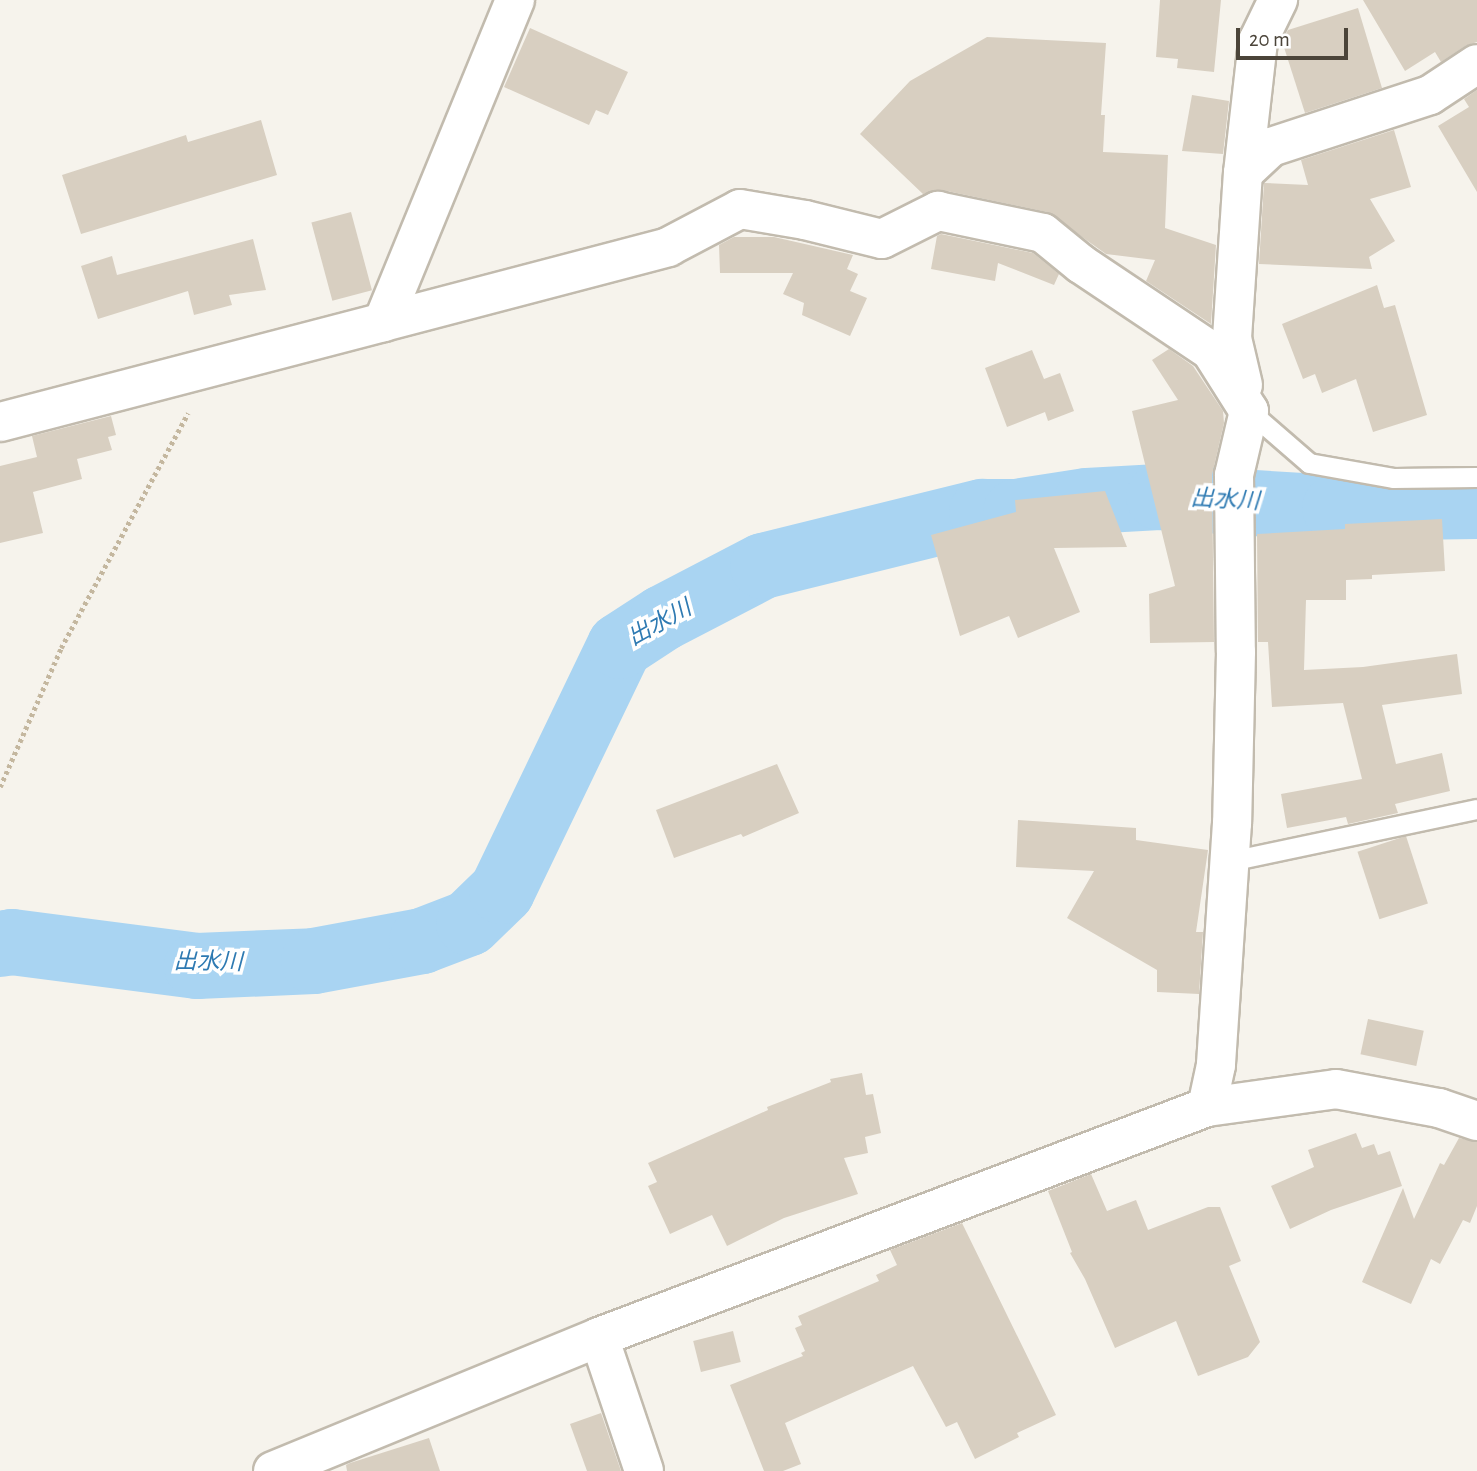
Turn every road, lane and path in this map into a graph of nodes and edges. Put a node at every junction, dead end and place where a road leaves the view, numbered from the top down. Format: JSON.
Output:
{"nodes":[{"id":1,"x":516,"y":0,"type":"edge"},
{"id":2,"x":1278,"y":0,"type":"edge"},
{"id":3,"x":1477,"y":64,"type":"edge"},
{"id":4,"x":1242,"y":173,"type":"junction"},
{"id":5,"x":383,"y":322,"type":"junction"},
{"id":6,"x":215,"y":364,"type":"junction"},
{"id":7,"x":1249,"y":411,"type":"junction"},
{"id":8,"x":0,"y":422,"type":"edge"},
{"id":9,"x":1477,"y":477,"type":"edge"},
{"id":10,"x":0,"y":787,"type":"edge"},
{"id":11,"x":1477,"y":809,"type":"edge"},
{"id":12,"x":1230,"y":861,"type":"junction"},
{"id":13,"x":1208,"y":1107,"type":"junction"},
{"id":14,"x":1477,"y":1121,"type":"edge"},
{"id":15,"x":599,"y":1337,"type":"junction"},
{"id":16,"x":273,"y":1471,"type":"edge"},
{"id":17,"x":644,"y":1471,"type":"edge"}],
"edges":[{"from":1,"to":5,"type":"street"},
{"from":2,"to":4,"type":"street"},
{"from":3,"to":4,"type":"street"},
{"from":4,"to":7,"type":"street"},
{"from":5,"to":6,"type":"street"},
{"from":5,"to":7,"type":"street"},
{"from":6,"to":8,"type":"street"},
{"from":6,"to":10,"type":"path"},
{"from":7,"to":9,"type":"lane"},
{"from":7,"to":12,"type":"street"},
{"from":11,"to":12,"type":"lane"},
{"from":12,"to":13,"type":"street"},
{"from":13,"to":14,"type":"street"},
{"from":13,"to":15,"type":"street"},
{"from":15,"to":16,"type":"street"},
{"from":15,"to":17,"type":"street"}]}
